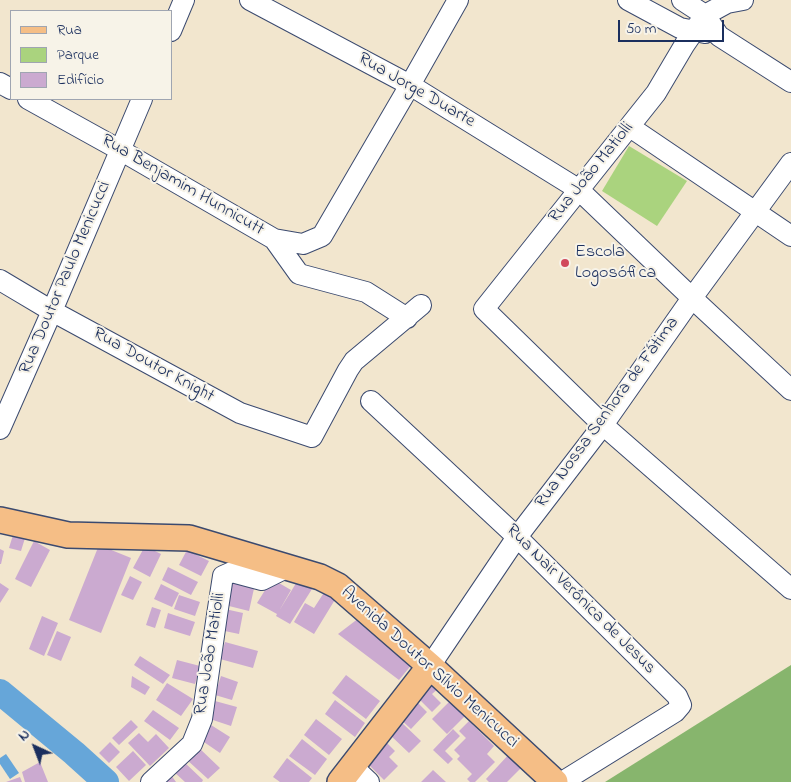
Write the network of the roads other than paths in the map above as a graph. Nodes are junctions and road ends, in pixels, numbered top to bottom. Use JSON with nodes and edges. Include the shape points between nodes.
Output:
{"nodes":[{"id":1,"x":184,"y":0,"type":"edge"},
{"id":2,"x":250,"y":0,"type":"edge"},
{"id":3,"x":458,"y":0,"type":"edge"},
{"id":4,"x":628,"y":0,"type":"edge"},
{"id":5,"x":743,"y":0,"type":"edge"},
{"id":6,"x":694,"y":11,"type":"edge"},
{"id":7,"x":172,"y":29,"type":"edge"},
{"id":8,"x":791,"y":82,"type":"edge"},
{"id":9,"x":410,"y":85,"type":"junction"},
{"id":10,"x":30,"y":100,"type":"edge"},
{"id":11,"x":142,"y":100,"type":"edge"},
{"id":12,"x":630,"y":127,"type":"junction"},
{"id":13,"x":120,"y":150,"type":"junction"},
{"id":14,"x":791,"y":163,"type":"edge"},
{"id":15,"x":578,"y":189,"type":"junction"},
{"id":16,"x":755,"y":211,"type":"junction"},
{"id":17,"x":791,"y":236,"type":"edge"},
{"id":18,"x":274,"y":239,"type":"junction"},
{"id":19,"x":0,"y":280,"type":"edge"},
{"id":20,"x":692,"y":298,"type":"junction"},
{"id":21,"x":52,"y":311,"type":"junction"},
{"id":22,"x":791,"y":390,"type":"edge"},
{"id":23,"x":371,"y":401,"type":"dead end"},
{"id":24,"x":603,"y":425,"type":"junction"},
{"id":25,"x":0,"y":430,"type":"edge"},
{"id":26,"x":312,"y":437,"type":"joint"},
{"id":27,"x":0,"y":520,"type":"edge"},
{"id":28,"x":517,"y":536,"type":"junction"},
{"id":29,"x":288,"y":567,"type":"junction"},
{"id":30,"x":791,"y":589,"type":"edge"},
{"id":31,"x":430,"y":666,"type":"junction"},
{"id":32,"x":353,"y":777,"type":"edge"},
{"id":33,"x":151,"y":782,"type":"edge"},
{"id":34,"x":555,"y":782,"type":"edge"},
{"id":35,"x":562,"y":782,"type":"edge"}],
"edges":[{"from":1,"to":7,"type":"street"},
{"from":2,"to":9,"type":"street","name":"Rua Jorge Duarte"},
{"from":3,"to":9,"type":"street"},
{"from":4,"to":6,"type":"street","via":[[680,28]]},
{"from":5,"to":6,"type":"street"},
{"from":6,"to":8,"type":"street","via":[[719,36]]},
{"from":6,"to":12,"type":"street","name":"Rua João Matiolli","via":[[685,44],[656,93]]},
{"from":9,"to":15,"type":"street","name":"Rua Jorge Duarte"},
{"from":9,"to":18,"type":"street","via":[[322,236],[303,244]]},
{"from":10,"to":13,"type":"street","name":"Rua Benjamim Hunnicutt"},
{"from":11,"to":13,"type":"street","name":"Rua Doutor Paulo Menicucci"},
{"from":12,"to":15,"type":"street","name":"Rua João Matiolli"},
{"from":12,"to":16,"type":"street"},
{"from":13,"to":18,"type":"street","name":"Rua Benjamim Hunnicutt"},
{"from":13,"to":21,"type":"street","name":"Rua Doutor Paulo Menicucci"},
{"from":14,"to":16,"type":"street","name":"Rua Nossa Senhora de Fátima"},
{"from":15,"to":20,"type":"street","name":"Rua Jorge Duarte"},
{"from":15,"to":24,"type":"street","name":"Rua João Matiolli","via":[[484,309]]},
{"from":16,"to":17,"type":"street"},
{"from":16,"to":20,"type":"street","name":"Rua Nossa Senhora de Fátima"},
{"from":18,"to":26,"type":"street","name":"Rua Benjamim Hunnicutt","via":[[299,274],[366,292],[414,311],[354,361]]},
{"from":19,"to":21,"type":"street","name":"Rua Doutor Knight"},
{"from":20,"to":22,"type":"street","name":"Rua Jorge Duarte"},
{"from":20,"to":24,"type":"street","name":"Rua Nossa Senhora de Fátima"},
{"from":21,"to":25,"type":"street","name":"Rua Doutor Paulo Menicucci"},
{"from":21,"to":26,"type":"street","name":"Rua Doutor Knight","via":[[240,413]]},
{"from":23,"to":28,"type":"street","name":"Rua Nair Verônica de Jesus"},
{"from":24,"to":28,"type":"street","name":"Rua Nossa Senhora de Fátima"},
{"from":24,"to":30,"type":"street"},
{"from":27,"to":29,"type":"main road","name":"Avenida Doutor Sílvio Menicucci","via":[[68,535],[189,538]]},
{"from":28,"to":31,"type":"street","name":"Rua Nossa Senhora de Fátima"},
{"from":28,"to":35,"type":"street","name":"Rua Nair Verônica de Jesus","via":[[677,696],[681,705],[675,712]]},
{"from":29,"to":31,"type":"main road","name":"Avenida Doutor Sílvio Menicucci","via":[[338,586]]},
{"from":29,"to":33,"type":"street","name":"Rua João Matiolli","via":[[262,580],[232,572],[223,576],[202,719],[192,744]]},
{"from":31,"to":32,"type":"main road"},
{"from":31,"to":34,"type":"main road","name":"Avenida Doutor Sílvio Menicucci"}]}
